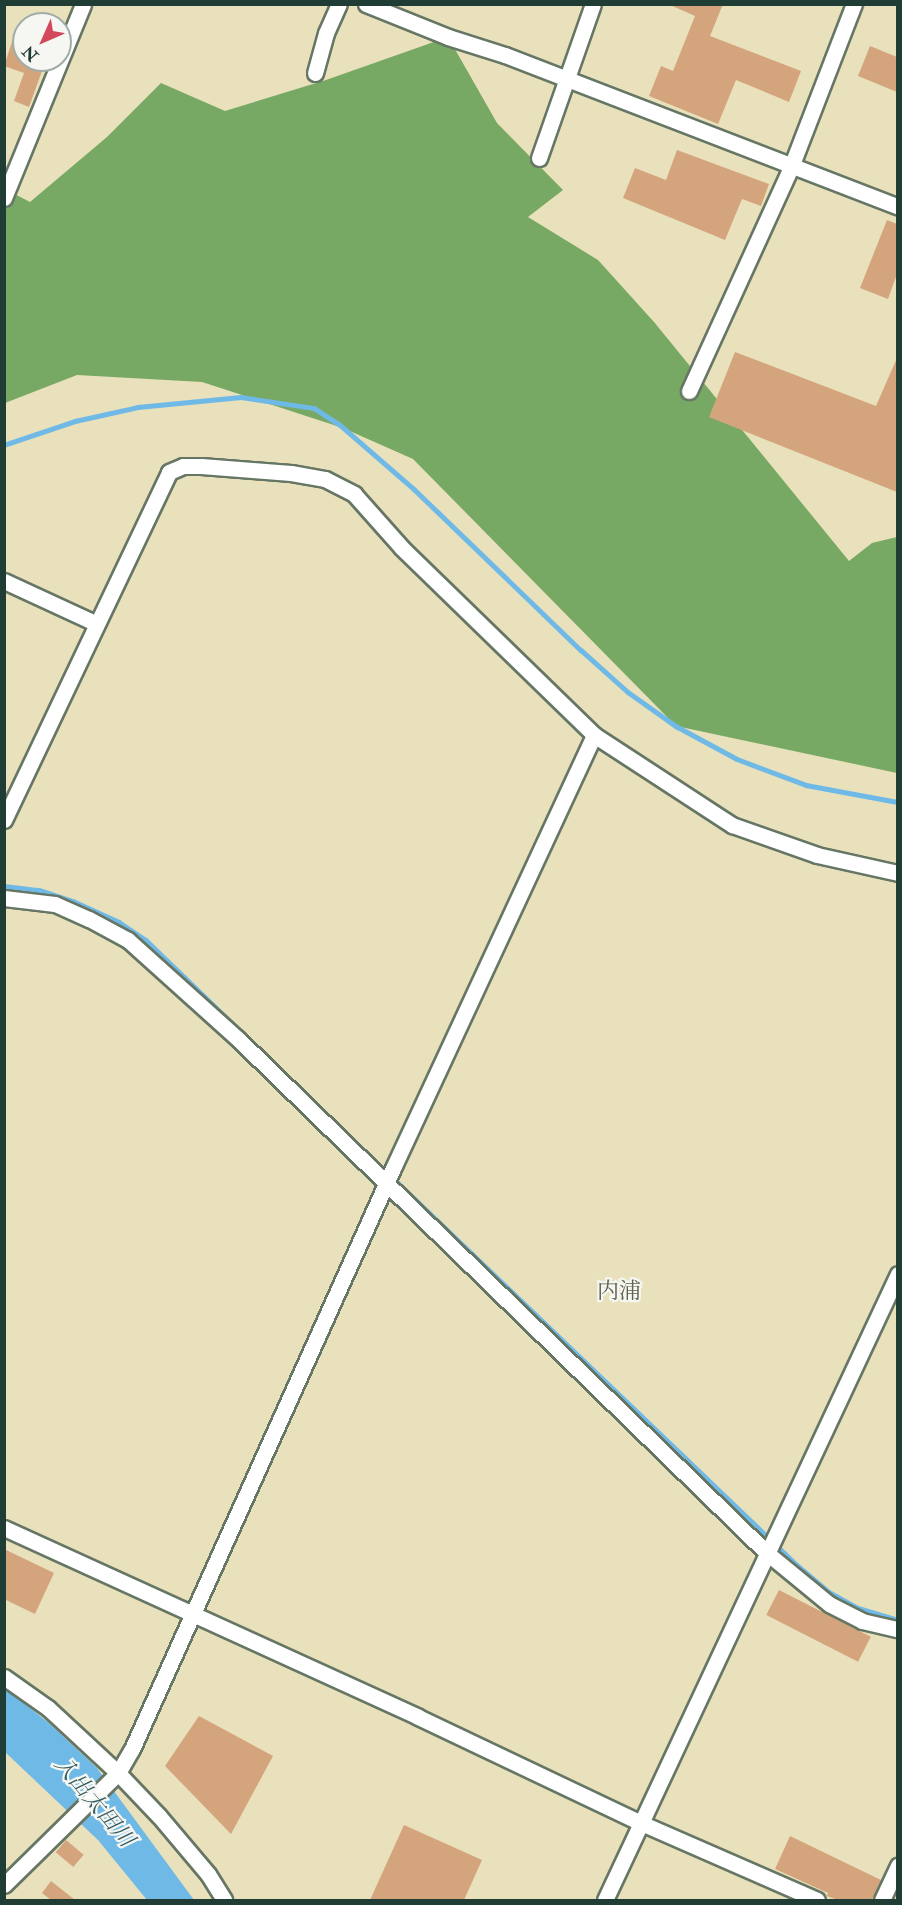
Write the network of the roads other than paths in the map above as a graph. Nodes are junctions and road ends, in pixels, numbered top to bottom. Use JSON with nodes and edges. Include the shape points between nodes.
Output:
{"nodes":[{"id":1,"x":83,"y":4,"type":"edge"},
{"id":2,"x":339,"y":4,"type":"edge"},
{"id":3,"x":366,"y":4,"type":"edge"},
{"id":4,"x":593,"y":4,"type":"edge"},
{"id":5,"x":854,"y":4,"type":"edge"},
{"id":6,"x":315,"y":73,"type":"dead end"},
{"id":7,"x":567,"y":80,"type":"junction"},
{"id":8,"x":539,"y":158,"type":"dead end"},
{"id":9,"x":791,"y":167,"type":"junction"},
{"id":10,"x":4,"y":198,"type":"edge"},
{"id":11,"x":897,"y":207,"type":"edge"},
{"id":12,"x":689,"y":391,"type":"dead end"},
{"id":13,"x":4,"y":581,"type":"edge"},
{"id":14,"x":97,"y":624,"type":"junction"},
{"id":15,"x":594,"y":735,"type":"junction"},
{"id":16,"x":4,"y":820,"type":"edge"},
{"id":17,"x":897,"y":873,"type":"edge"},
{"id":18,"x":4,"y":898,"type":"edge"},
{"id":19,"x":387,"y":1184,"type":"junction"},
{"id":20,"x":897,"y":1274,"type":"edge"},
{"id":21,"x":4,"y":1528,"type":"edge"},
{"id":22,"x":767,"y":1553,"type":"junction"},
{"id":23,"x":193,"y":1612,"type":"junction"},
{"id":24,"x":897,"y":1629,"type":"edge"},
{"id":25,"x":4,"y":1677,"type":"edge"},
{"id":26,"x":118,"y":1773,"type":"junction"},
{"id":27,"x":641,"y":1823,"type":"junction"},
{"id":28,"x":897,"y":1866,"type":"edge"},
{"id":29,"x":4,"y":1885,"type":"edge"},
{"id":30,"x":224,"y":1900,"type":"edge"},
{"id":31,"x":605,"y":1900,"type":"edge"},
{"id":32,"x":817,"y":1900,"type":"edge"},
{"id":33,"x":882,"y":1900,"type":"edge"}],
"edges":[{"from":1,"to":10,"type":"street"},
{"from":2,"to":6,"type":"street"},
{"from":3,"to":7,"type":"street"},
{"from":4,"to":7,"type":"street"},
{"from":5,"to":9,"type":"street"},
{"from":7,"to":8,"type":"street"},
{"from":7,"to":9,"type":"street"},
{"from":9,"to":11,"type":"street"},
{"from":9,"to":12,"type":"street"},
{"from":13,"to":14,"type":"street"},
{"from":14,"to":15,"type":"street","via":[[168,472],[183,466],[201,466],[291,472],[325,480],[354,494],[402,548]]},
{"from":14,"to":16,"type":"street"},
{"from":15,"to":17,"type":"street","via":[[732,825],[818,855]]},
{"from":15,"to":19,"type":"street"},
{"from":18,"to":19,"type":"street","via":[[55,904],[128,940],[238,1039]]},
{"from":19,"to":22,"type":"street"},
{"from":19,"to":23,"type":"street"},
{"from":20,"to":22,"type":"street"},
{"from":21,"to":23,"type":"street"},
{"from":22,"to":24,"type":"street","via":[[828,1604],[862,1621]]},
{"from":22,"to":27,"type":"street"},
{"from":23,"to":26,"type":"street"},
{"from":23,"to":27,"type":"street"},
{"from":25,"to":26,"type":"street","via":[[48,1708]]},
{"from":26,"to":29,"type":"street"},
{"from":26,"to":30,"type":"street","via":[[208,1874]]},
{"from":27,"to":31,"type":"street"},
{"from":27,"to":32,"type":"street"},
{"from":28,"to":33,"type":"street"}]}
